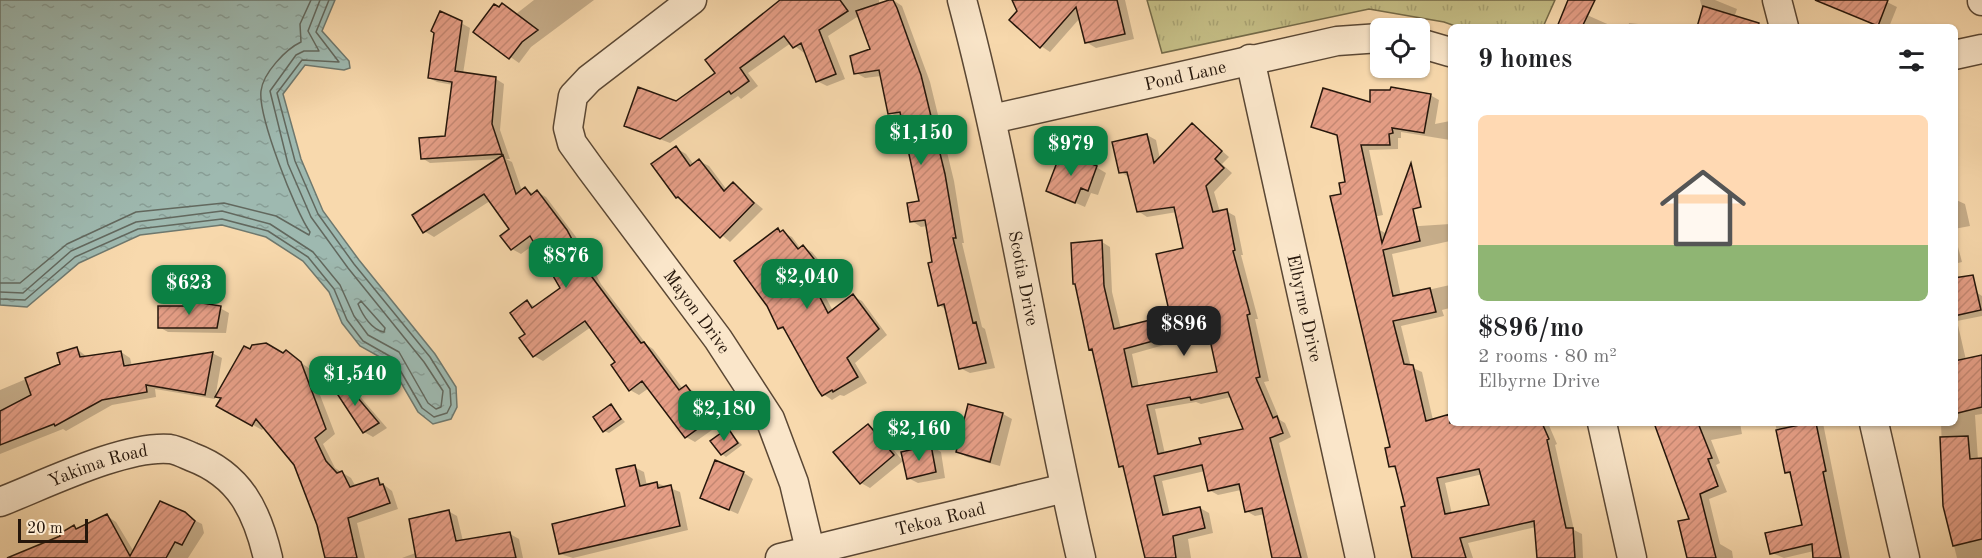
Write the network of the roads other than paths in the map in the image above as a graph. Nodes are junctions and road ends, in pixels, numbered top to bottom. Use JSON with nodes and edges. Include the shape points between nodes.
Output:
{"nodes":[{"id":1,"x":692,"y":0,"type":"edge"},
{"id":2,"x":962,"y":0,"type":"edge"},
{"id":3,"x":1777,"y":0,"type":"edge"},
{"id":4,"x":1783,"y":24,"type":"edge"},
{"id":5,"x":1370,"y":39,"type":"edge"},
{"id":6,"x":1430,"y":46,"type":"edge"},
{"id":7,"x":1982,"y":49,"type":"edge"},
{"id":8,"x":1448,"y":51,"type":"edge"},
{"id":9,"x":1958,"y":54,"type":"edge"},
{"id":10,"x":1250,"y":59,"type":"junction"},
{"id":11,"x":992,"y":119,"type":"junction"},
{"id":12,"x":1603,"y":426,"type":"edge"},
{"id":13,"x":1875,"y":426,"type":"edge"},
{"id":14,"x":1065,"y":488,"type":"junction"},
{"id":15,"x":0,"y":502,"type":"edge"},
{"id":16,"x":811,"y":555,"type":"edge"},
{"id":17,"x":267,"y":558,"type":"edge"},
{"id":18,"x":780,"y":558,"type":"edge"},
{"id":19,"x":1081,"y":558,"type":"edge"},
{"id":20,"x":1360,"y":558,"type":"edge"},
{"id":21,"x":1632,"y":558,"type":"edge"},
{"id":22,"x":1905,"y":558,"type":"edge"}],
"edges":[{"from":1,"to":16,"type":"street","name":"Mayon Drive","via":[[589,79],[573,96],[568,128],[573,143],[718,339],[770,419],[794,483]]},
{"from":2,"to":11,"type":"street","name":"Scotia Drive"},
{"from":3,"to":4,"type":"street"},
{"from":5,"to":10,"type":"street","name":"Pond Lane","via":[[1336,41]]},
{"from":6,"to":8,"type":"street"},
{"from":7,"to":9,"type":"street"},
{"from":10,"to":11,"type":"street","name":"Pond Lane"},
{"from":10,"to":20,"type":"street","name":"Elbyrne Drive"},
{"from":11,"to":14,"type":"street","name":"Scotia Drive"},
{"from":12,"to":21,"type":"street"},
{"from":13,"to":22,"type":"street"},
{"from":14,"to":16,"type":"street","name":"Tekoa Road"},
{"from":14,"to":19,"type":"street","name":"Scotia Drive"},
{"from":15,"to":17,"type":"street","name":"Yakima Road","via":[[106,462],[142,451],[171,449],[200,460],[229,478],[247,498]]},
{"from":16,"to":18,"type":"street","name":"Tekoa Road"}]}
